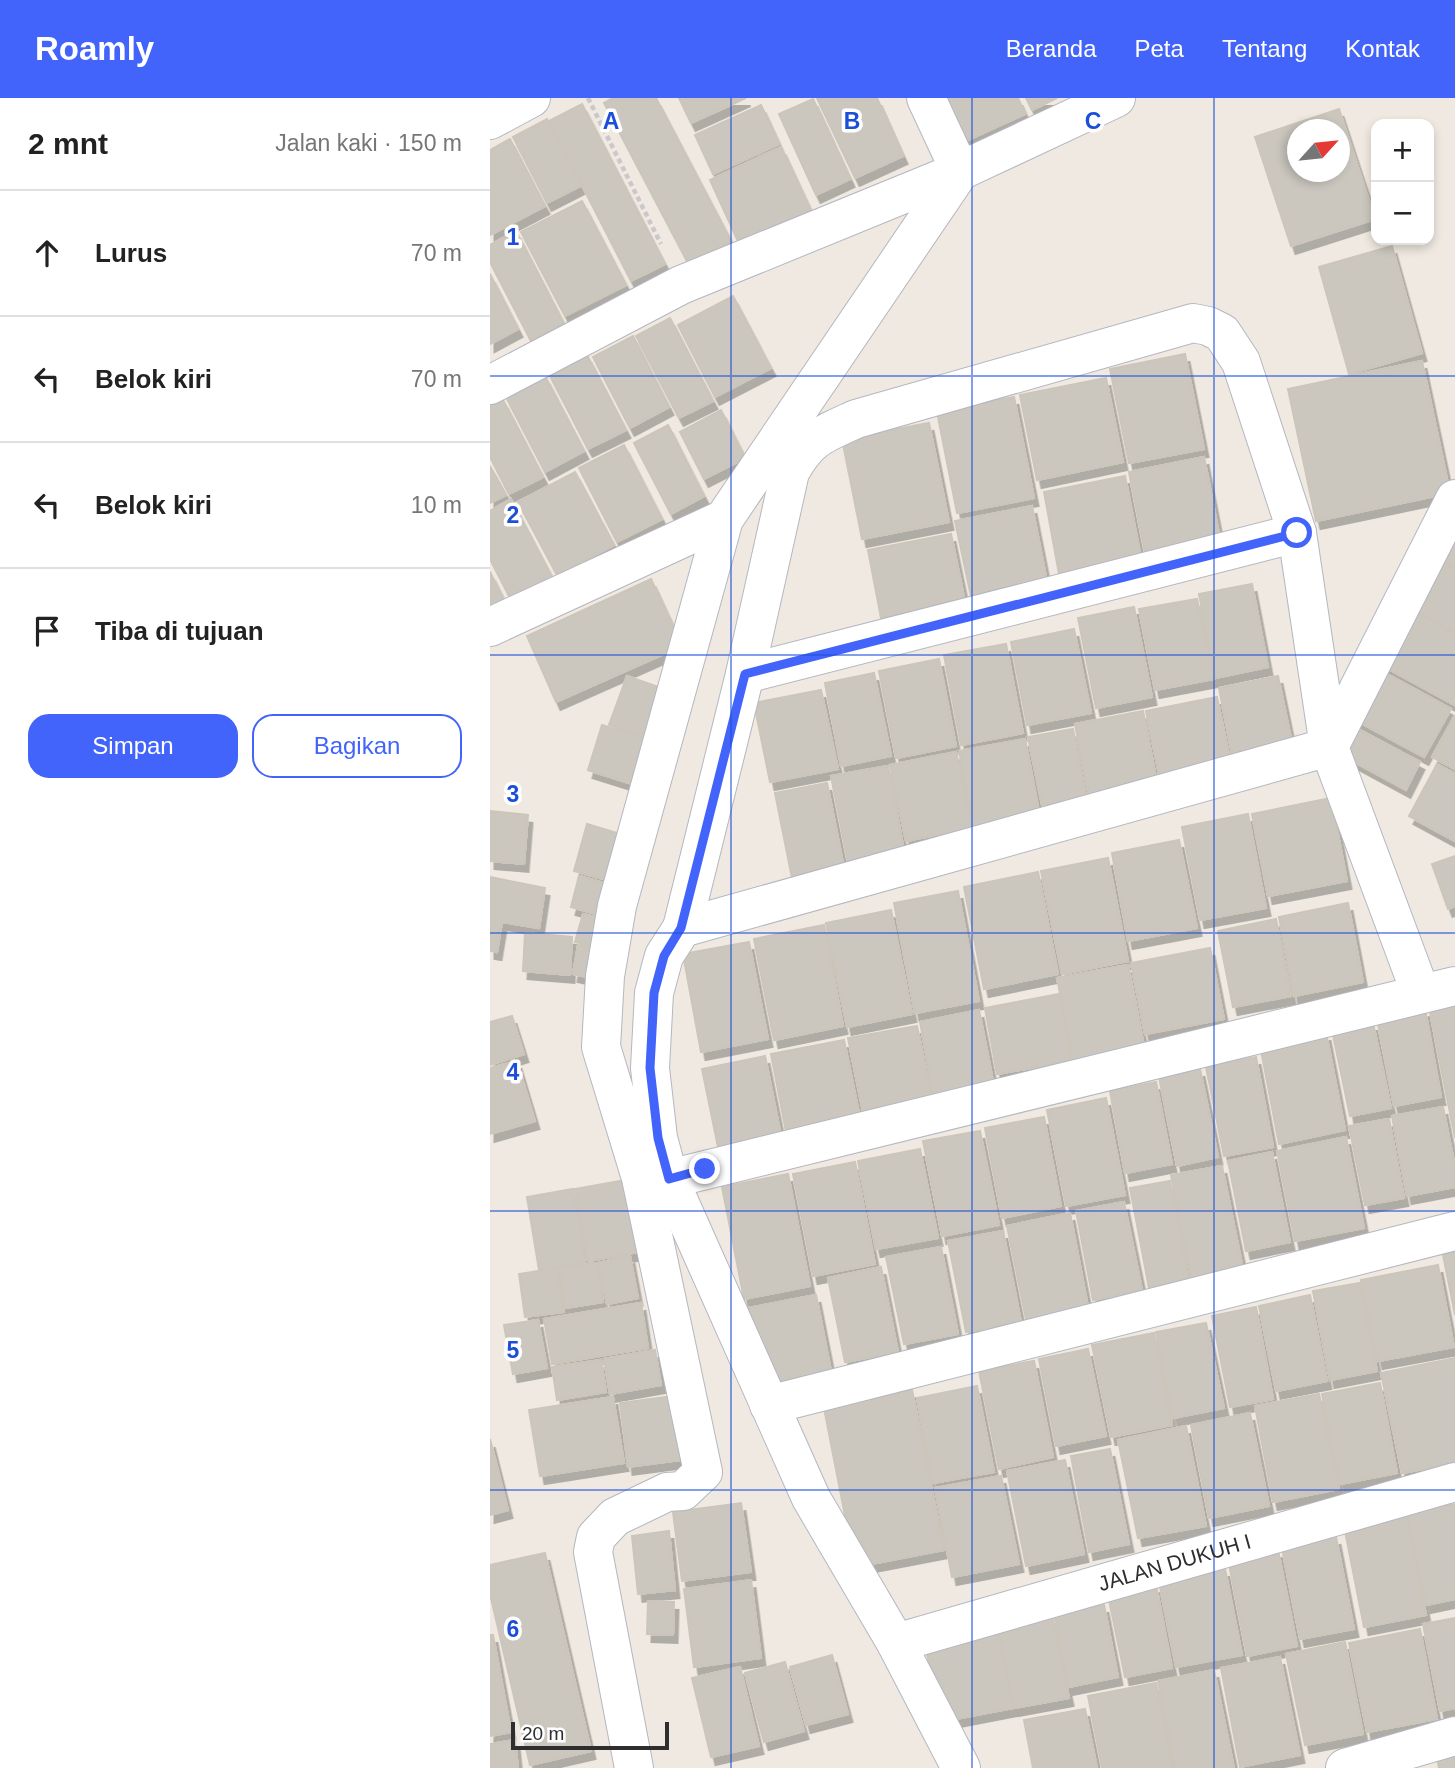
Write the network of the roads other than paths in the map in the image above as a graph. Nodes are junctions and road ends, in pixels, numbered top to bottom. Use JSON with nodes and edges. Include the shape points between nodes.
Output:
{"nodes":[{"id":1,"x":531,"y":98,"type":"edge"},
{"id":2,"x":926,"y":98,"type":"edge"},
{"id":3,"x":1115,"y":98,"type":"edge"},
{"id":4,"x":490,"y":120,"type":"edge"},
{"id":5,"x":960,"y":172,"type":"junction"},
{"id":6,"x":490,"y":385,"type":"edge"},
{"id":7,"x":1455,"y":499,"type":"edge"},
{"id":8,"x":724,"y":519,"type":"junction"},
{"id":9,"x":1297,"y":533,"type":"junction"},
{"id":10,"x":490,"y":627,"type":"edge"},
{"id":11,"x":745,"y":674,"type":"junction"},
{"id":12,"x":1329,"y":747,"type":"junction"},
{"id":13,"x":681,"y":928,"type":"junction"},
{"id":14,"x":1438,"y":990,"type":"edge"},
{"id":15,"x":669,"y":1179,"type":"junction"},
{"id":16,"x":1455,"y":1231,"type":"edge"},
{"id":17,"x":769,"y":1405,"type":"junction"},
{"id":18,"x":1455,"y":1482,"type":"edge"},
{"id":19,"x":896,"y":1643,"type":"junction"},
{"id":20,"x":1455,"y":1736,"type":"edge"},
{"id":21,"x":634,"y":1768,"type":"edge"},
{"id":22,"x":961,"y":1768,"type":"edge"},
{"id":23,"x":1345,"y":1768,"type":"edge"}],
"edges":[{"from":1,"to":4,"type":"street"},
{"from":2,"to":5,"type":"street"},
{"from":3,"to":5,"type":"street"},
{"from":5,"to":6,"type":"street","via":[[681,285]]},
{"from":5,"to":8,"type":"street"},
{"from":7,"to":12,"type":"street"},
{"from":8,"to":10,"type":"street"},
{"from":8,"to":21,"type":"street","via":[[617,906],[605,976],[601,1047],[641,1178],[703,1472],[683,1491],[667,1492],[615,1517],[596,1537],[593,1552]]},
{"from":9,"to":11,"type":"street"},
{"from":9,"to":11,"type":"street","via":[[1241,362],[1222,333],[1193,323],[856,419],[816,438],[790,472]]},
{"from":9,"to":12,"type":"street"},
{"from":11,"to":13,"type":"street"},
{"from":12,"to":13,"type":"street"},
{"from":12,"to":14,"type":"street"},
{"from":13,"to":15,"type":"street","via":[[664,956],[654,993],[650,1068],[658,1138]]},
{"from":14,"to":15,"type":"street"},
{"from":15,"to":17,"type":"street"},
{"from":16,"to":17,"type":"street"},
{"from":17,"to":19,"type":"street","via":[[811,1498]]},
{"from":18,"to":19,"type":"street","name":"JALAN DUKUH I"},
{"from":19,"to":22,"type":"street"},
{"from":20,"to":23,"type":"street"}]}
